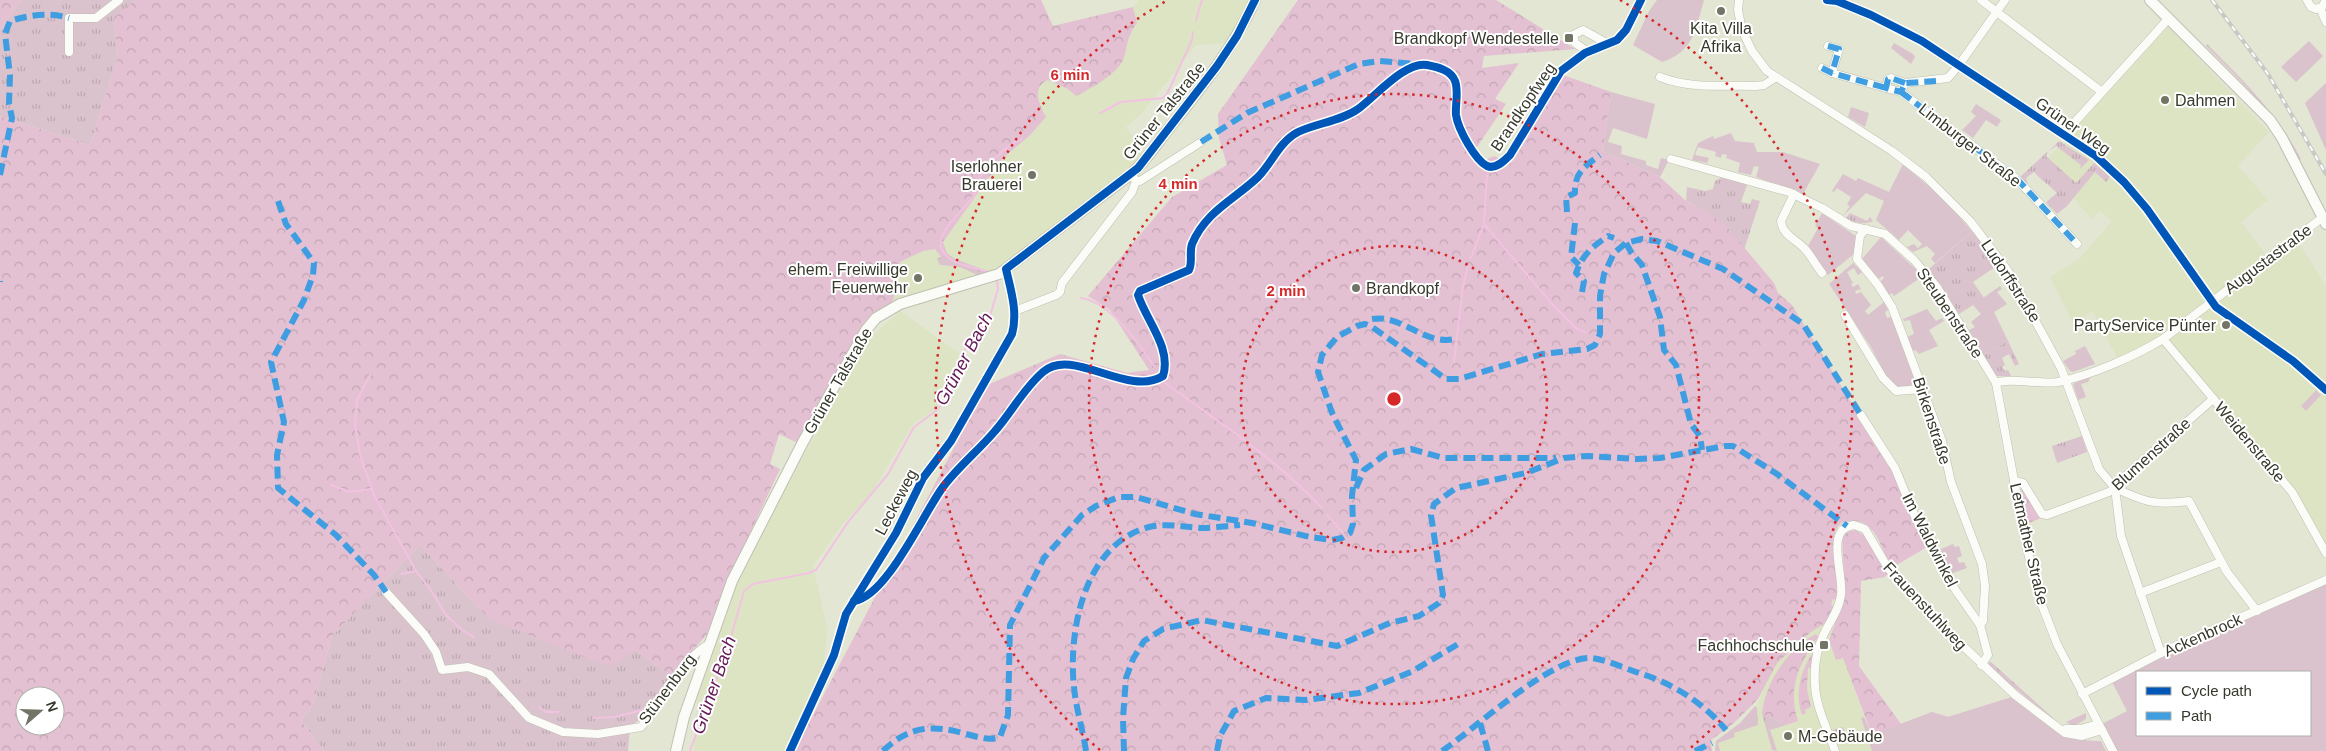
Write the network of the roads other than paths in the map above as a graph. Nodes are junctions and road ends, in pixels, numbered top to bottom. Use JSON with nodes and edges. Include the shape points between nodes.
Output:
{"nodes":[{"id":1,"x":119,"y":0,"type":"edge"},
{"id":2,"x":1255,"y":0,"type":"edge"},
{"id":3,"x":1641,"y":0,"type":"edge"},
{"id":4,"x":1739,"y":0,"type":"edge"},
{"id":5,"x":1827,"y":0,"type":"edge"},
{"id":6,"x":1981,"y":0,"type":"edge"},
{"id":7,"x":2005,"y":0,"type":"edge"},
{"id":8,"x":2150,"y":0,"type":"edge"},
{"id":9,"x":2307,"y":0,"type":"edge"},
{"id":10,"x":2326,"y":0,"type":"edge"},
{"id":11,"x":1837,"y":1,"type":"edge"},
{"id":12,"x":2320,"y":8,"type":"junction"},
{"id":13,"x":1996,"y":11,"type":"junction"},
{"id":14,"x":2168,"y":19,"type":"junction"},
{"id":15,"x":2326,"y":22,"type":"edge"},
{"id":16,"x":1608,"y":44,"type":"junction"},
{"id":17,"x":1828,"y":46,"type":"dead end"},
{"id":18,"x":69,"y":52,"type":"dead end"},
{"id":19,"x":1588,"y":52,"type":"junction"},
{"id":20,"x":1960,"y":65,"type":"junction"},
{"id":21,"x":1822,"y":68,"type":"dead end"},
{"id":22,"x":1832,"y":73,"type":"junction"},
{"id":23,"x":1660,"y":77,"type":"dead end"},
{"id":24,"x":1776,"y":78,"type":"junction"},
{"id":25,"x":1905,"y":83,"type":"junction"},
{"id":26,"x":1886,"y":88,"type":"junction"},
{"id":27,"x":1901,"y":92,"type":"junction"},
{"id":28,"x":2102,"y":92,"type":"junction"},
{"id":29,"x":2064,"y":134,"type":"junction"},
{"id":30,"x":1201,"y":142,"type":"dead end"},
{"id":31,"x":1671,"y":159,"type":"dead end"},
{"id":32,"x":1488,"y":166,"type":"dead end"},
{"id":33,"x":1134,"y":178,"type":"junction"},
{"id":34,"x":1794,"y":194,"type":"junction"},
{"id":35,"x":2324,"y":221,"type":"edge"},
{"id":36,"x":1866,"y":229,"type":"junction"},
{"id":37,"x":2077,"y":244,"type":"dead end"},
{"id":38,"x":1822,"y":273,"type":"dead end"},
{"id":39,"x":999,"y":274,"type":"junction"},
{"id":40,"x":2211,"y":302,"type":"junction"},
{"id":41,"x":1015,"y":311,"type":"junction"},
{"id":42,"x":1844,"y":315,"type":"dead end"},
{"id":43,"x":2163,"y":340,"type":"junction"},
{"id":44,"x":2066,"y":380,"type":"junction"},
{"id":45,"x":1996,"y":383,"type":"junction"},
{"id":46,"x":1922,"y":389,"type":"junction"},
{"id":47,"x":2326,"y":390,"type":"edge"},
{"id":48,"x":2213,"y":399,"type":"junction"},
{"id":49,"x":1861,"y":415,"type":"dead end"},
{"id":50,"x":2014,"y":481,"type":"junction"},
{"id":51,"x":2116,"y":488,"type":"junction"},
{"id":52,"x":2326,"y":552,"type":"edge"},
{"id":53,"x":2221,"y":562,"type":"junction"},
{"id":54,"x":2326,"y":580,"type":"edge"},
{"id":55,"x":386,"y":592,"type":"dead end"},
{"id":56,"x":2140,"y":593,"type":"junction"},
{"id":57,"x":2257,"y":611,"type":"junction"},
{"id":58,"x":1980,"y":625,"type":"junction"},
{"id":59,"x":712,"y":642,"type":"junction"},
{"id":60,"x":2161,"y":653,"type":"junction"},
{"id":61,"x":1981,"y":665,"type":"junction"},
{"id":62,"x":2082,"y":694,"type":"junction"},
{"id":63,"x":2100,"y":727,"type":"junction"},
{"id":64,"x":676,"y":751,"type":"edge"},
{"id":65,"x":790,"y":751,"type":"edge"},
{"id":66,"x":1835,"y":751,"type":"edge"},
{"id":67,"x":2112,"y":751,"type":"edge"}],
"edges":[{"from":1,"to":18,"type":"street","via":[[96,18],[69,18]]},
{"from":2,"to":33,"type":"main road","name":"Grüner Talstraße","via":[[1237,36],[1200,91]]},
{"from":3,"to":16,"type":"street","name":"Brandkopfweg","via":[[1626,30]]},
{"from":4,"to":24,"type":"street","name":"Ludorffstraße","via":[[1739,18],[1748,44]]},
{"from":5,"to":11,"type":"street","name":"Grüner Weg"},
{"from":6,"to":13,"type":"street"},
{"from":7,"to":13,"type":"street"},
{"from":8,"to":14,"type":"main road"},
{"from":9,"to":12,"type":"street","via":[[2310,6]]},
{"from":10,"to":12,"type":"street"},
{"from":11,"to":20,"type":"street","name":"Grüner Weg","via":[[1902,30]]},
{"from":12,"to":15,"type":"street"},
{"from":13,"to":20,"type":"street"},
{"from":13,"to":28,"type":"street"},
{"from":14,"to":28,"type":"street"},
{"from":14,"to":35,"type":"main road","via":[[2270,120]]},
{"from":16,"to":19,"type":"street","name":"Brandkopfweg"},
{"from":16,"to":19,"type":"street","via":[[1583,30],[1576,32],[1575,43]]},
{"from":17,"to":22,"type":"street","via":[[1839,49]]},
{"from":19,"to":32,"type":"street","name":"Brandkopfweg","via":[[1561,71],[1510,155],[1500,164]]},
{"from":20,"to":25,"type":"street","via":[[1942,80]]},
{"from":20,"to":29,"type":"street","name":"Grüner Weg"},
{"from":21,"to":22,"type":"street"},
{"from":22,"to":26,"type":"street"},
{"from":23,"to":24,"type":"street","via":[[1690,85],[1756,86]]},
{"from":24,"to":44,"type":"street","name":"Ludorffstraße","via":[[1892,150],[1960,210],[2008,271]]},
{"from":25,"to":26,"type":"street","via":[[1891,78]]},
{"from":25,"to":27,"type":"street"},
{"from":26,"to":27,"type":"street"},
{"from":27,"to":37,"type":"street","name":"Limburger Straße","via":[[2017,179]]},
{"from":28,"to":29,"type":"street"},
{"from":29,"to":40,"type":"street","name":"Grüner Weg","via":[[2096,156],[2148,208]]},
{"from":30,"to":33,"type":"street","via":[[1155,174]]},
{"from":31,"to":34,"type":"street","name":"Steubenstraße"},
{"from":33,"to":39,"type":"main road","name":"Grüner Talstraße"},
{"from":33,"to":41,"type":"street","via":[[1132,192],[1062,282],[1060,292]]},
{"from":34,"to":36,"type":"street","name":"Steubenstraße","via":[[1851,226]]},
{"from":34,"to":38,"type":"street","via":[[1781,226],[1805,249]]},
{"from":35,"to":40,"type":"street","name":"Augustastraße"},
{"from":36,"to":45,"type":"street","name":"Steubenstraße","via":[[1885,234],[1926,273]]},
{"from":36,"to":46,"type":"street","name":"Birkenstraße","via":[[1860,236],[1857,259],[1892,307]]},
{"from":39,"to":41,"type":"street","name":"Leckeweg"},
{"from":39,"to":59,"type":"main road","name":"Grüner Talstraße","via":[[900,304],[876,318],[866,330],[768,507],[732,581]]},
{"from":40,"to":43,"type":"street","name":"Augustastraße"},
{"from":40,"to":47,"type":"street","name":"Grüner Weg","via":[[2294,361]]},
{"from":41,"to":65,"type":"street","name":"Leckeweg","via":[[1012,334],[972,406],[923,478],[896,533],[846,614],[834,655]]},
{"from":42,"to":46,"type":"street","via":[[1883,378],[1896,391]]},
{"from":43,"to":44,"type":"street","name":"Augustastraße","via":[[2132,356]]},
{"from":43,"to":48,"type":"street","name":"Weidenstraße"},
{"from":44,"to":45,"type":"street","name":"Augustastraße"},
{"from":44,"to":51,"type":"street","name":"Ludorffstraße","via":[[2099,468]]},
{"from":45,"to":50,"type":"street","name":"Letmather Straße"},
{"from":46,"to":58,"type":"street","name":"Birkenstraße","via":[[1946,452],[1951,482],[1982,564],[1985,586]]},
{"from":48,"to":51,"type":"street","name":"Blumenstraße"},
{"from":48,"to":52,"type":"street","name":"Weidenstraße","via":[[2292,492]]},
{"from":49,"to":58,"type":"street","name":"Im Waldwinkel","via":[[1895,468],[1916,519],[1947,578]]},
{"from":50,"to":51,"type":"street","name":"Blumenstraße","via":[[2023,484],[2042,514],[2047,515]]},
{"from":50,"to":62,"type":"street","name":"Letmather Straße","via":[[2040,600],[2055,640]]},
{"from":51,"to":53,"type":"street","via":[[2138,499],[2160,504],[2190,501]]},
{"from":51,"to":56,"type":"street","via":[[2121,536]]},
{"from":53,"to":56,"type":"street"},
{"from":53,"to":57,"type":"street"},
{"from":54,"to":57,"type":"street","name":"Ackenbrock"},
{"from":55,"to":59,"type":"street","name":"Stünenburg","via":[[424,634],[436,652],[442,670],[468,668],[489,674],[529,718],[563,732],[598,734],[641,727],[684,665],[696,651]]},
{"from":56,"to":60,"type":"street"},
{"from":57,"to":60,"type":"street","name":"Ackenbrock"},
{"from":58,"to":61,"type":"street","name":"Im Waldwinkel","via":[[1988,655]]},
{"from":59,"to":64,"type":"main road","name":"Grüner Talstraße","via":[[684,717]]},
{"from":60,"to":62,"type":"street","name":"Ackenbrock"},
{"from":61,"to":63,"type":"street","name":"Frauenstuhlweg","via":[[2066,733],[2082,736]]},
{"from":61,"to":66,"type":"street","name":"Frauenstuhlweg","via":[[1891,572],[1865,529],[1854,524],[1847,526],[1837,538],[1842,575],[1840,601],[1820,643],[1815,683],[1818,705]]},
{"from":62,"to":63,"type":"street","name":"Letmather Straße"},
{"from":63,"to":67,"type":"street","name":"Letmather Straße"}]}
